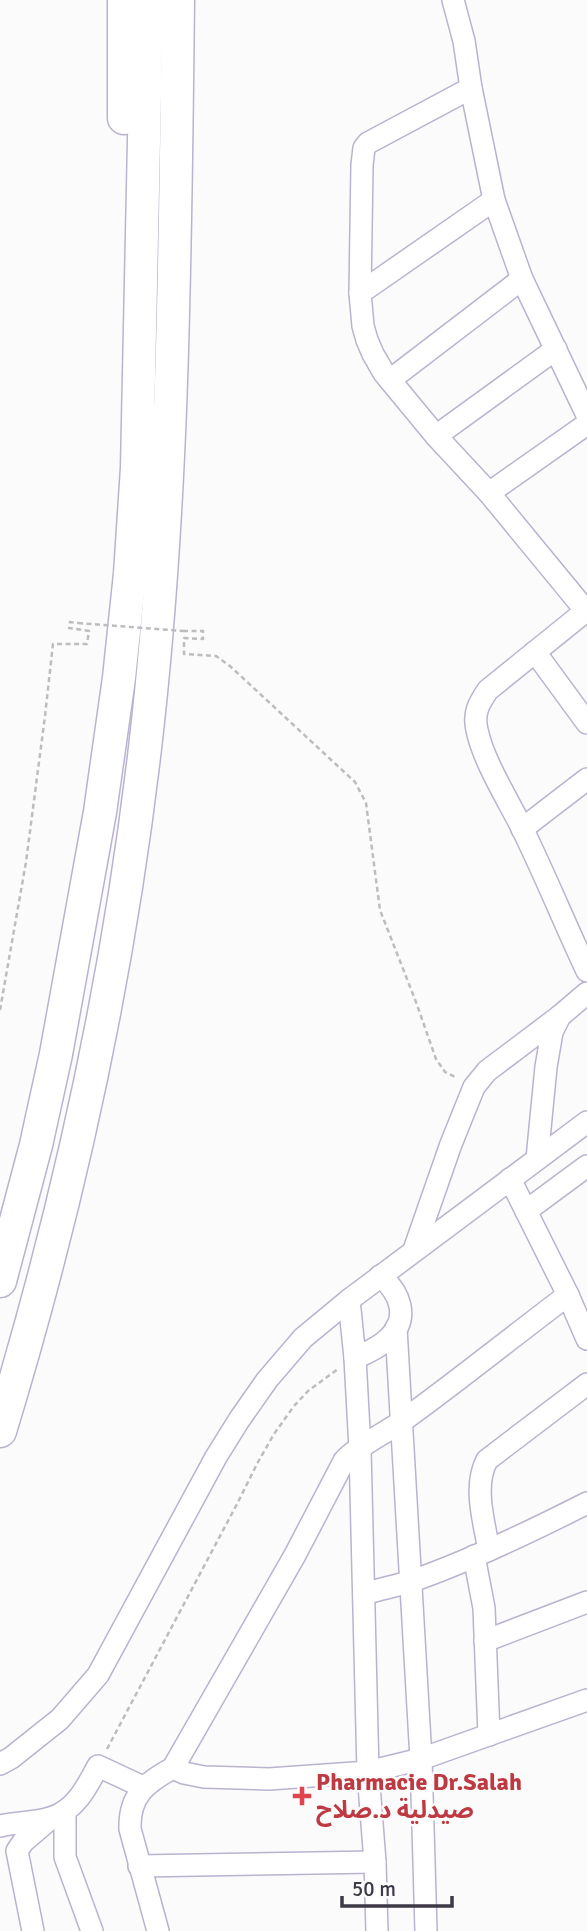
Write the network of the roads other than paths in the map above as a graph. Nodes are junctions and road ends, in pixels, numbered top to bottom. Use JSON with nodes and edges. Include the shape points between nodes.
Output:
{"nodes":[{"id":1,"x":124,"y":0,"type":"edge"},
{"id":2,"x":147,"y":0,"type":"edge"},
{"id":3,"x":178,"y":0,"type":"edge"},
{"id":4,"x":453,"y":0,"type":"edge"},
{"id":5,"x":471,"y":88,"type":"junction"},
{"id":6,"x":494,"y":200,"type":"junction"},
{"id":7,"x":523,"y":279,"type":"junction"},
{"id":8,"x":360,"y":293,"type":"junction"},
{"id":9,"x":556,"y":349,"type":"junction"},
{"id":10,"x":139,"y":375,"type":"junction"},
{"id":11,"x":390,"y":380,"type":"junction"},
{"id":12,"x":587,"y":415,"type":"edge"},
{"id":13,"x":587,"y":424,"type":"edge"},
{"id":14,"x":436,"y":436,"type":"junction"},
{"id":15,"x":489,"y":493,"type":"junction"},
{"id":16,"x":587,"y":610,"type":"edge"},
{"id":17,"x":535,"y":652,"type":"junction"},
{"id":18,"x":587,"y":723,"type":"edge"},
{"id":19,"x":587,"y":779,"type":"edge"},
{"id":20,"x":522,"y":829,"type":"junction"},
{"id":21,"x":587,"y":971,"type":"edge"},
{"id":22,"x":587,"y":993,"type":"edge"},
{"id":23,"x":560,"y":1016,"type":"junction"},
{"id":24,"x":587,"y":1122,"type":"edge"},
{"id":25,"x":537,"y":1159,"type":"junction"},
{"id":26,"x":587,"y":1166,"type":"edge"},
{"id":27,"x":510,"y":1179,"type":"junction"},
{"id":28,"x":526,"y":1211,"type":"junction"},
{"id":29,"x":414,"y":1251,"type":"junction"},
{"id":30,"x":380,"y":1276,"type":"junction"},
{"id":31,"x":0,"y":1281,"type":"edge"},
{"id":32,"x":568,"y":1295,"type":"junction"},
{"id":33,"x":349,"y":1300,"type":"junction"},
{"id":34,"x":396,"y":1328,"type":"junction"},
{"id":35,"x":587,"y":1339,"type":"edge"},
{"id":36,"x":355,"y":1359,"type":"junction"},
{"id":37,"x":587,"y":1384,"type":"edge"},
{"id":38,"x":402,"y":1421,"type":"junction"},
{"id":39,"x":0,"y":1431,"type":"edge"},
{"id":40,"x":360,"y":1449,"type":"junction"},
{"id":41,"x":587,"y":1503,"type":"edge"},
{"id":42,"x":482,"y":1553,"type":"junction"},
{"id":43,"x":411,"y":1581,"type":"junction"},
{"id":44,"x":364,"y":1594,"type":"junction"},
{"id":45,"x":587,"y":1602,"type":"edge"},
{"id":46,"x":485,"y":1642,"type":"junction"},
{"id":47,"x":587,"y":1700,"type":"edge"},
{"id":48,"x":489,"y":1735,"type":"junction"},
{"id":49,"x":421,"y":1759,"type":"junction"},
{"id":50,"x":0,"y":1764,"type":"edge"},
{"id":51,"x":173,"y":1768,"type":"junction"},
{"id":52,"x":368,"y":1772,"type":"junction"},
{"id":53,"x":143,"y":1787,"type":"junction"},
{"id":54,"x":58,"y":1815,"type":"junction"},
{"id":55,"x":0,"y":1826,"type":"edge"},
{"id":56,"x":375,"y":1862,"type":"junction"},
{"id":57,"x":139,"y":1866,"type":"junction"},
{"id":58,"x":33,"y":1931,"type":"edge"},
{"id":59,"x":92,"y":1931,"type":"edge"},
{"id":60,"x":158,"y":1931,"type":"edge"},
{"id":61,"x":377,"y":1931,"type":"edge"},
{"id":62,"x":426,"y":1931,"type":"edge"}],
"edges":[{"from":1,"to":10,"type":"highway","via":[[125,341]]},
{"from":2,"to":10,"type":"highway"},
{"from":3,"to":39,"type":"highway","via":[[172,383],[162,563],[128,882],[61,1209]]},
{"from":4,"to":5,"type":"street"},
{"from":5,"to":6,"type":"street"},
{"from":5,"to":8,"type":"street","via":[[364,148]]},
{"from":6,"to":7,"type":"street"},
{"from":6,"to":8,"type":"street"},
{"from":7,"to":9,"type":"street"},
{"from":7,"to":11,"type":"street"},
{"from":8,"to":11,"type":"street","via":[[367,340]]},
{"from":9,"to":12,"type":"street"},
{"from":9,"to":14,"type":"street"},
{"from":10,"to":31,"type":"highway","via":[[130,574],[100,812],[56,1054]]},
{"from":11,"to":14,"type":"street"},
{"from":13,"to":15,"type":"street"},
{"from":14,"to":15,"type":"street"},
{"from":15,"to":16,"type":"street"},
{"from":16,"to":17,"type":"street"},
{"from":17,"to":18,"type":"street"},
{"from":17,"to":20,"type":"street","via":[[488,690],[477,706],[477,732]]},
{"from":19,"to":20,"type":"street"},
{"from":20,"to":21,"type":"street"},
{"from":22,"to":23,"type":"street"},
{"from":23,"to":25,"type":"street","via":[[548,1045]]},
{"from":23,"to":29,"type":"street","via":[[487,1071],[474,1087]]},
{"from":24,"to":25,"type":"street"},
{"from":25,"to":27,"type":"street"},
{"from":26,"to":28,"type":"street"},
{"from":27,"to":28,"type":"street"},
{"from":27,"to":29,"type":"street"},
{"from":28,"to":32,"type":"street"},
{"from":29,"to":30,"type":"street"},
{"from":30,"to":33,"type":"street"},
{"from":30,"to":34,"type":"street","via":[[401,1305]]},
{"from":32,"to":35,"type":"street"},
{"from":32,"to":38,"type":"street"},
{"from":33,"to":36,"type":"street"},
{"from":33,"to":50,"type":"street","via":[[303,1338],[239,1420],[98,1675],[60,1719]]},
{"from":34,"to":36,"type":"street","via":[[389,1338]]},
{"from":34,"to":38,"type":"street"},
{"from":36,"to":40,"type":"street"},
{"from":37,"to":42,"type":"street","via":[[487,1460],[480,1484]]},
{"from":38,"to":40,"type":"street"},
{"from":38,"to":43,"type":"street"},
{"from":40,"to":44,"type":"street"},
{"from":40,"to":51,"type":"street","via":[[344,1461]]},
{"from":41,"to":42,"type":"street"},
{"from":42,"to":43,"type":"street"},
{"from":42,"to":46,"type":"street"},
{"from":43,"to":44,"type":"street"},
{"from":43,"to":49,"type":"street"},
{"from":44,"to":52,"type":"street"},
{"from":45,"to":46,"type":"street"},
{"from":46,"to":48,"type":"street"},
{"from":47,"to":48,"type":"street"},
{"from":48,"to":49,"type":"street"},
{"from":49,"to":52,"type":"street"},
{"from":49,"to":62,"type":"street"},
{"from":51,"to":52,"type":"street","via":[[204,1777],[269,1779]]},
{"from":51,"to":53,"type":"street"},
{"from":52,"to":56,"type":"street"},
{"from":53,"to":54,"type":"street","via":[[98,1766],[85,1791]]},
{"from":53,"to":57,"type":"street","via":[[129,1814]]},
{"from":54,"to":55,"type":"street"},
{"from":54,"to":58,"type":"street","via":[[17,1851]]},
{"from":54,"to":59,"type":"street","via":[[65,1857]]},
{"from":56,"to":57,"type":"street"},
{"from":56,"to":61,"type":"street"},
{"from":57,"to":60,"type":"street"}]}
